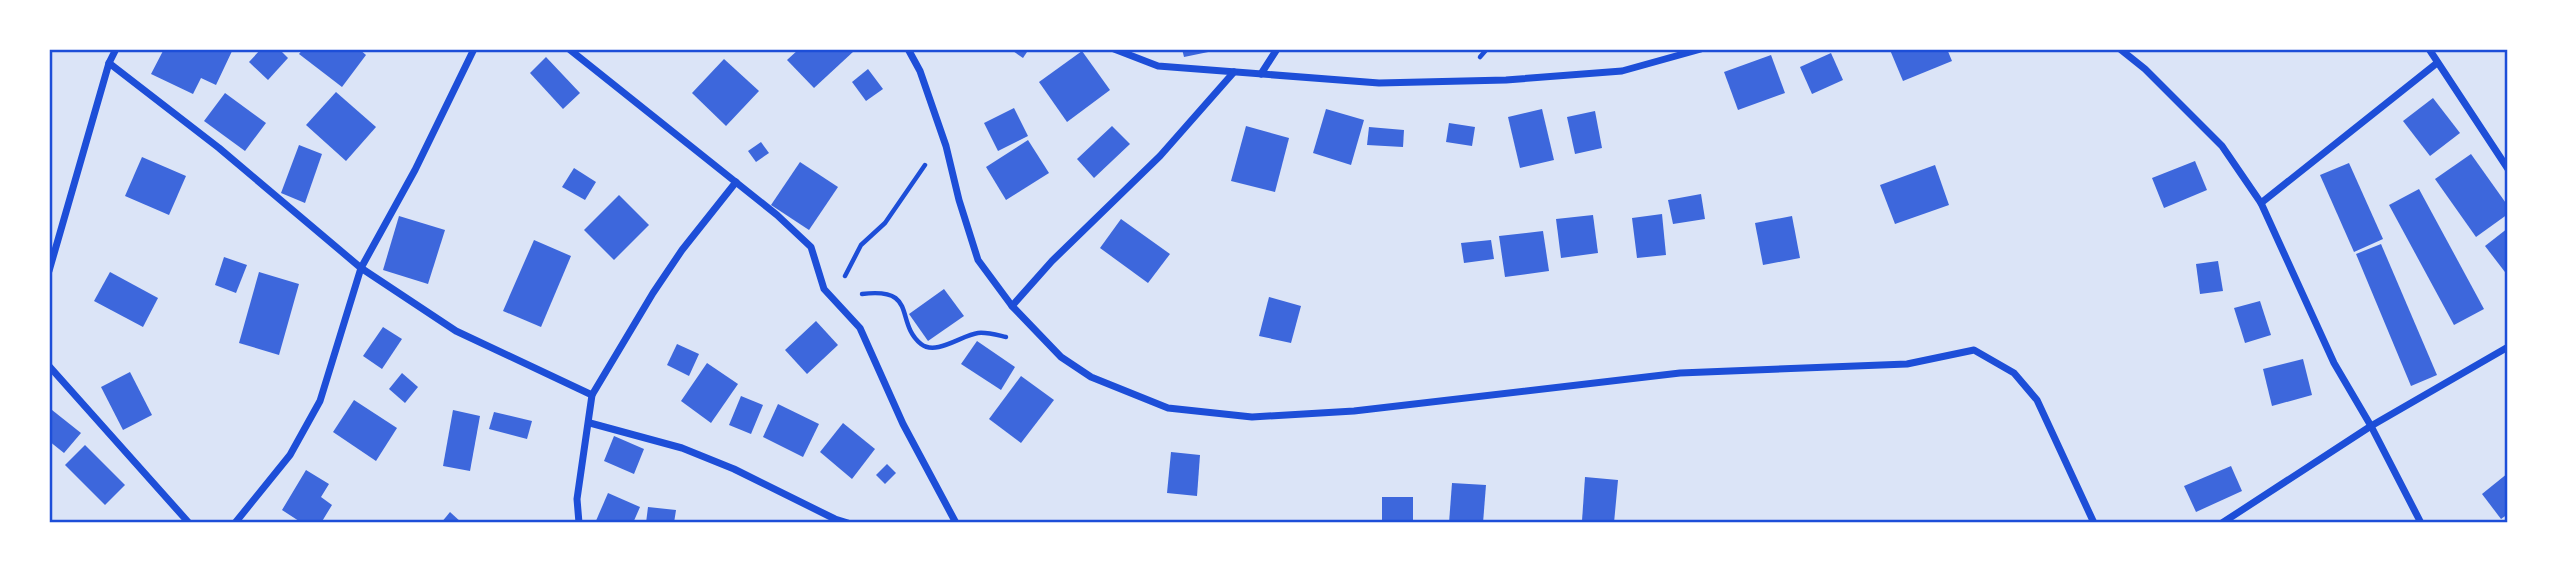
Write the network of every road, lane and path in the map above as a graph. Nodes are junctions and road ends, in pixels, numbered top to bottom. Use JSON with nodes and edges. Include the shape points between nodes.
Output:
{"nodes":[{"id":1,"x":116,"y":49,"type":"edge"},
{"id":2,"x":474,"y":49,"type":"edge"},
{"id":3,"x":569,"y":49,"type":"edge"},
{"id":4,"x":908,"y":49,"type":"edge"},
{"id":5,"x":1114,"y":49,"type":"edge"},
{"id":6,"x":1277,"y":49,"type":"edge"},
{"id":7,"x":1701,"y":49,"type":"edge"},
{"id":8,"x":2120,"y":49,"type":"edge"},
{"id":9,"x":2429,"y":49,"type":"edge"},
{"id":10,"x":2437,"y":63,"type":"junction"},
{"id":11,"x":109,"y":64,"type":"junction"},
{"id":12,"x":1234,"y":72,"type":"junction"},
{"id":13,"x":1261,"y":74,"type":"junction"},
{"id":14,"x":943,"y":138,"type":"junction"},
{"id":15,"x":2508,"y":169,"type":"edge"},
{"id":16,"x":736,"y":182,"type":"junction"},
{"id":17,"x":2261,"y":204,"type":"junction"},
{"id":18,"x":361,"y":268,"type":"junction"},
{"id":19,"x":49,"y":271,"type":"edge"},
{"id":20,"x":833,"y":298,"type":"junction"},
{"id":21,"x":1012,"y":306,"type":"junction"},
{"id":22,"x":845,"y":309,"type":"junction"},
{"id":23,"x":1038,"y":333,"type":"junction"},
{"id":24,"x":2508,"y":347,"type":"edge"},
{"id":25,"x":49,"y":366,"type":"edge"},
{"id":26,"x":592,"y":395,"type":"junction"},
{"id":27,"x":590,"y":423,"type":"junction"},
{"id":28,"x":2371,"y":426,"type":"junction"},
{"id":29,"x":189,"y":523,"type":"edge"},
{"id":30,"x":235,"y":523,"type":"edge"},
{"id":31,"x":579,"y":523,"type":"edge"},
{"id":32,"x":848,"y":523,"type":"edge"},
{"id":33,"x":956,"y":523,"type":"edge"},
{"id":34,"x":2094,"y":523,"type":"edge"},
{"id":35,"x":2222,"y":523,"type":"edge"},
{"id":36,"x":2421,"y":523,"type":"edge"}],
"edges":[{"from":1,"to":11,"type":"street"},
{"from":2,"to":18,"type":"street"},
{"from":3,"to":16,"type":"street"},
{"from":4,"to":14,"type":"street"},
{"from":5,"to":12,"type":"street","via":[[1158,66]]},
{"from":6,"to":13,"type":"street"},
{"from":7,"to":13,"type":"street","via":[[1622,71],[1506,80],[1379,83]]},
{"from":8,"to":17,"type":"street","via":[[2222,146]]},
{"from":9,"to":10,"type":"street"},
{"from":10,"to":15,"type":"street"},
{"from":10,"to":17,"type":"street"},
{"from":11,"to":18,"type":"street","via":[[219,148]]},
{"from":11,"to":19,"type":"street"},
{"from":12,"to":13,"type":"street"},
{"from":12,"to":21,"type":"street","via":[[1160,156]]},
{"from":14,"to":20,"type":"path","via":[[885,223],[861,245]]},
{"from":14,"to":21,"type":"street","via":[[978,260]]},
{"from":16,"to":20,"type":"street","via":[[811,247],[824,289]]},
{"from":16,"to":26,"type":"street","via":[[682,250]]},
{"from":17,"to":28,"type":"street","via":[[2334,363]]},
{"from":18,"to":26,"type":"street","via":[[456,331]]},
{"from":18,"to":30,"type":"street","via":[[320,401],[290,455]]},
{"from":20,"to":22,"type":"street"},
{"from":21,"to":23,"type":"street"},
{"from":22,"to":23,"type":"path","via":[[859,295],[879,292],[896,299],[904,306],[909,328],[921,345],[932,348],[979,333],[1007,337]]},
{"from":22,"to":33,"type":"street","via":[[860,328],[902,424]]},
{"from":23,"to":34,"type":"street","via":[[1061,357],[1091,377],[1168,408],[1252,417],[1353,411],[1680,373],[1907,364],[1975,350],[2014,373],[2037,400]]},
{"from":24,"to":28,"type":"street"},
{"from":25,"to":29,"type":"street"},
{"from":26,"to":27,"type":"street"},
{"from":27,"to":31,"type":"street","via":[[577,499]]},
{"from":27,"to":32,"type":"street","via":[[682,448]]},
{"from":28,"to":35,"type":"street"},
{"from":28,"to":36,"type":"street"}]}
